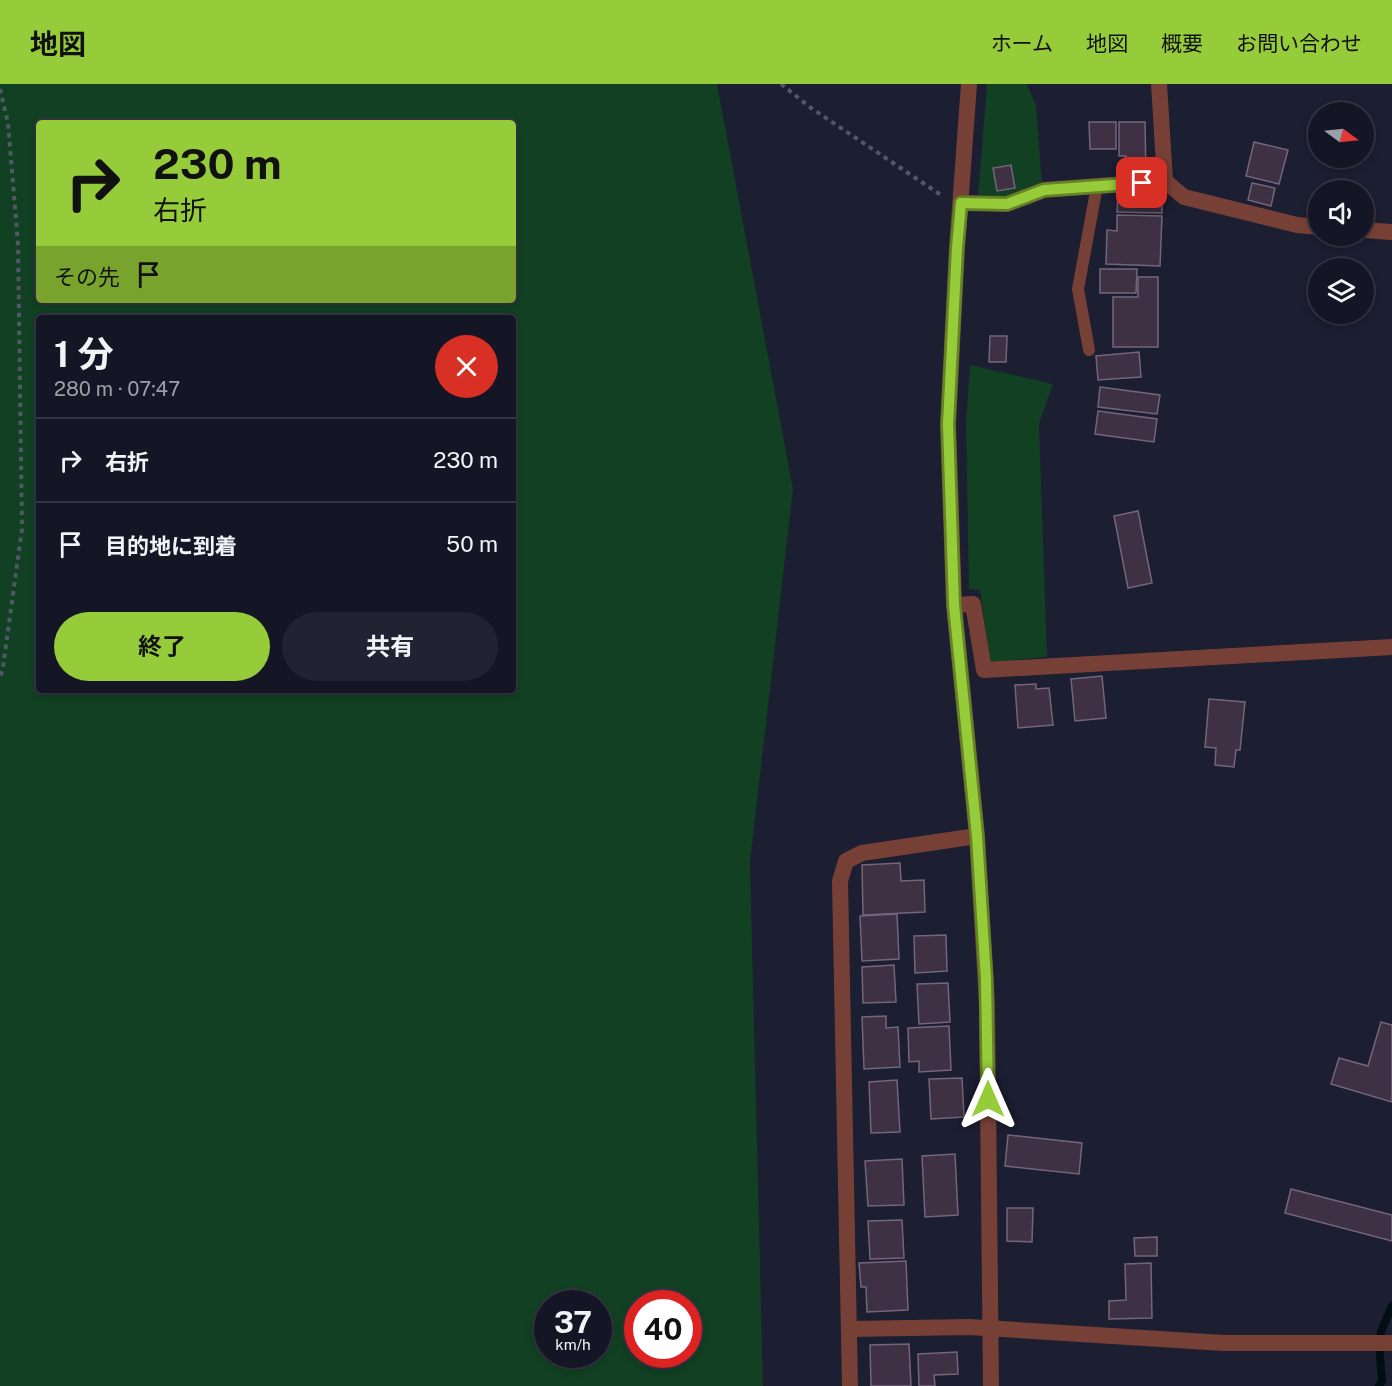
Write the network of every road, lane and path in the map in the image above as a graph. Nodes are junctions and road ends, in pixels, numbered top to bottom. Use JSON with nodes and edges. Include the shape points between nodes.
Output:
{"nodes":[{"id":1,"x":781,"y":84,"type":"edge"},
{"id":2,"x":969,"y":84,"type":"edge"},
{"id":3,"x":1159,"y":84,"type":"edge"},
{"id":4,"x":0,"y":89,"type":"edge"},
{"id":5,"x":1165,"y":181,"type":"junction"},
{"id":6,"x":1097,"y":186,"type":"junction"},
{"id":7,"x":961,"y":203,"type":"junction"},
{"id":8,"x":1308,"y":226,"type":"edge"},
{"id":9,"x":1374,"y":231,"type":"edge"},
{"id":10,"x":1392,"y":232,"type":"edge"},
{"id":11,"x":1089,"y":350,"type":"dead end"},
{"id":12,"x":954,"y":605,"type":"junction"},
{"id":13,"x":1392,"y":647,"type":"edge"},
{"id":14,"x":0,"y":678,"type":"edge"},
{"id":15,"x":977,"y":836,"type":"junction"},
{"id":16,"x":990,"y":1328,"type":"junction"},
{"id":17,"x":850,"y":1329,"type":"junction"},
{"id":18,"x":1385,"y":1343,"type":"edge"},
{"id":19,"x":850,"y":1386,"type":"edge"},
{"id":20,"x":991,"y":1386,"type":"edge"}],
"edges":[{"from":1,"to":7,"type":"path","via":[[916,178]]},
{"from":2,"to":7,"type":"street"},
{"from":3,"to":5,"type":"street"},
{"from":4,"to":14,"type":"path","via":[[8,123],[18,244],[22,519]]},
{"from":5,"to":6,"type":"street"},
{"from":5,"to":8,"type":"street","via":[[1184,197]]},
{"from":6,"to":7,"type":"street","via":[[1044,190],[1007,204]]},
{"from":6,"to":11,"type":"lane","via":[[1078,289]]},
{"from":7,"to":12,"type":"street","via":[[948,424]]},
{"from":9,"to":10,"type":"street"},
{"from":12,"to":13,"type":"street","via":[[973,604],[984,670]]},
{"from":12,"to":15,"type":"street"},
{"from":15,"to":16,"type":"street","via":[[987,1003]]},
{"from":15,"to":17,"type":"street","via":[[862,853],[846,861],[840,881]]},
{"from":16,"to":17,"type":"street"},
{"from":16,"to":18,"type":"street","via":[[1224,1343]]},
{"from":16,"to":20,"type":"street"},
{"from":17,"to":19,"type":"street"}]}
